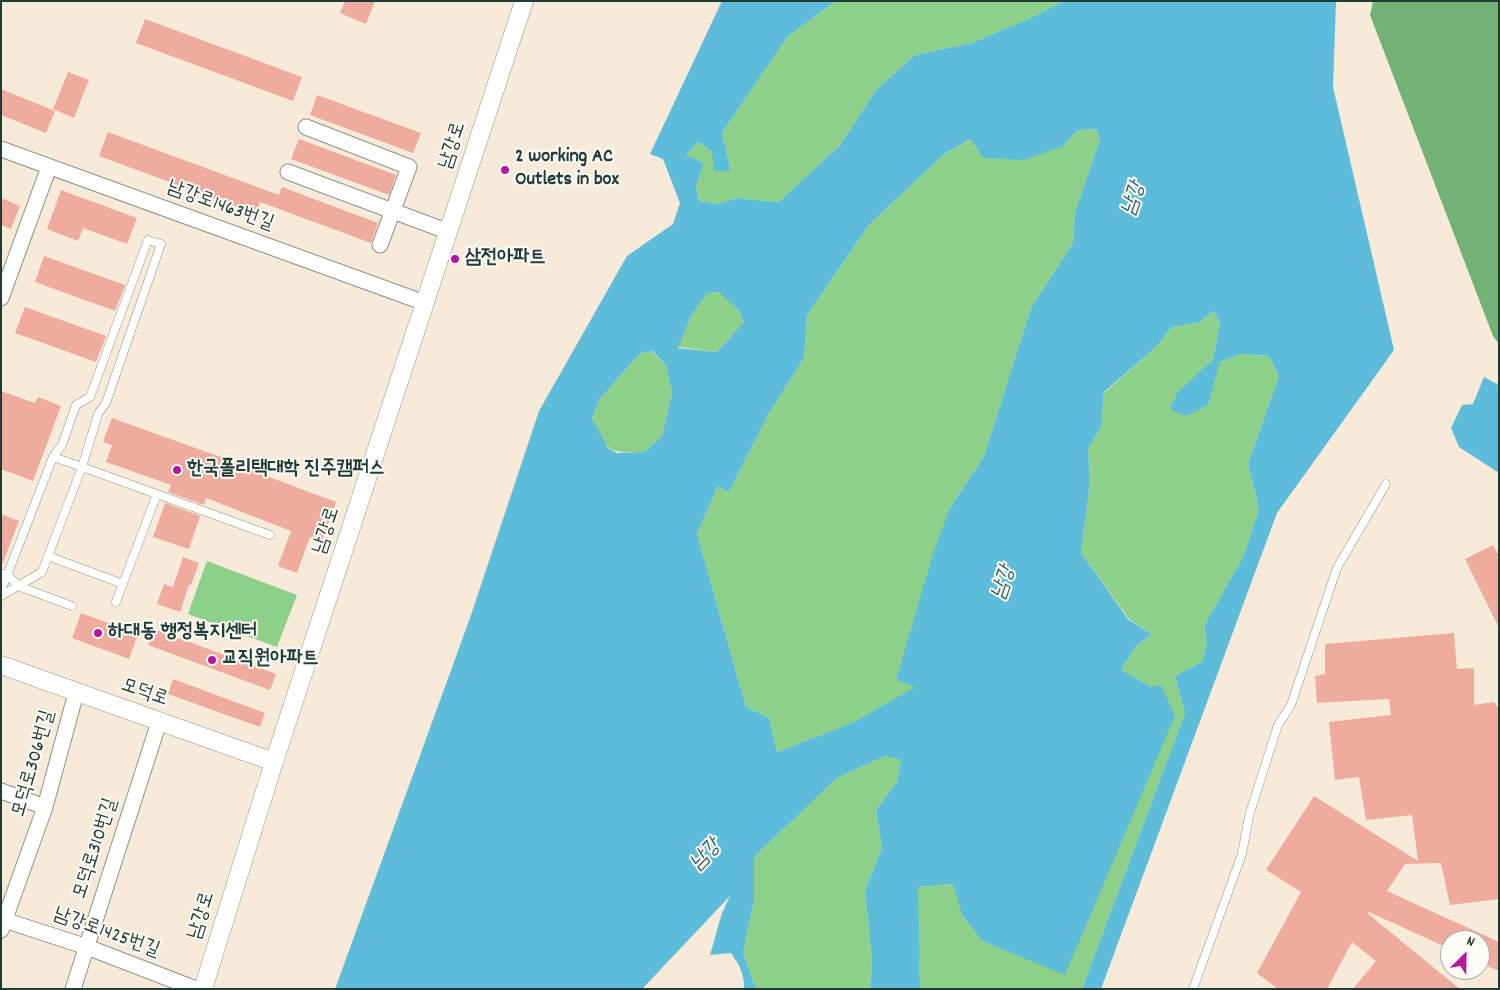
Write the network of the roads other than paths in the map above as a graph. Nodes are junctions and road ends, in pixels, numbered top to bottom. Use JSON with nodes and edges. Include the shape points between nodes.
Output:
{"nodes":[{"id":1,"x":524,"y":1,"type":"edge"},
{"id":2,"x":306,"y":127,"type":"dead end"},
{"id":3,"x":1,"y":150,"type":"edge"},
{"id":4,"x":49,"y":167,"type":"junction"},
{"id":5,"x":288,"y":172,"type":"dead end"},
{"id":6,"x":393,"y":212,"type":"junction"},
{"id":7,"x":448,"y":232,"type":"junction"},
{"id":8,"x":380,"y":245,"type":"dead end"},
{"id":9,"x":1,"y":298,"type":"edge"},
{"id":10,"x":425,"y":303,"type":"junction"},
{"id":11,"x":53,"y":457,"type":"junction"},
{"id":12,"x":82,"y":467,"type":"junction"},
{"id":13,"x":1386,"y":484,"type":"dead end"},
{"id":14,"x":157,"y":494,"type":"junction"},
{"id":15,"x":270,"y":534,"type":"dead end"},
{"id":16,"x":48,"y":556,"type":"junction"},
{"id":17,"x":4,"y":574,"type":"edge"},
{"id":18,"x":123,"y":584,"type":"junction"},
{"id":19,"x":18,"y":586,"type":"junction"},
{"id":20,"x":1,"y":591,"type":"edge"},
{"id":21,"x":1,"y":596,"type":"edge"},
{"id":22,"x":116,"y":602,"type":"dead end"},
{"id":23,"x":72,"y":606,"type":"dead end"},
{"id":24,"x":1,"y":665,"type":"edge"},
{"id":25,"x":76,"y":693,"type":"junction"},
{"id":26,"x":159,"y":722,"type":"junction"},
{"id":27,"x":274,"y":762,"type":"junction"},
{"id":28,"x":1,"y":791,"type":"edge"},
{"id":29,"x":45,"y":807,"type":"junction"},
{"id":30,"x":2,"y":923,"type":"edge"},
{"id":31,"x":87,"y":947,"type":"junction"},
{"id":32,"x":73,"y":989,"type":"edge"},
{"id":33,"x":196,"y":989,"type":"edge"},
{"id":34,"x":203,"y":989,"type":"edge"},
{"id":35,"x":1193,"y":989,"type":"edge"}],
"edges":[{"from":1,"to":7,"type":"street","name":"남강로"},
{"from":2,"to":6,"type":"street","via":[[409,167]]},
{"from":3,"to":4,"type":"street","name":"남강로1463번길"},
{"from":4,"to":9,"type":"street"},
{"from":4,"to":10,"type":"street","name":"남강로1463번길"},
{"from":5,"to":6,"type":"street"},
{"from":6,"to":7,"type":"street"},
{"from":6,"to":8,"type":"street"},
{"from":7,"to":10,"type":"street","name":"남강로"},
{"from":10,"to":27,"type":"street","name":"남강로"},
{"from":11,"to":12,"type":"lane"},
{"from":11,"to":12,"type":"lane","via":[[62,445],[76,405],[90,397],[148,240],[161,244],[106,402],[98,414]]},
{"from":11,"to":17,"type":"lane"},
{"from":12,"to":14,"type":"lane"},
{"from":12,"to":16,"type":"lane"},
{"from":13,"to":35,"type":"lane","via":[[1337,568],[1291,705],[1278,725],[1249,816],[1242,854]]},
{"from":14,"to":15,"type":"lane"},
{"from":14,"to":18,"type":"lane"},
{"from":16,"to":18,"type":"lane"},
{"from":16,"to":19,"type":"lane","via":[[42,572]]},
{"from":17,"to":19,"type":"lane"},
{"from":17,"to":20,"type":"lane"},
{"from":18,"to":22,"type":"lane"},
{"from":19,"to":21,"type":"lane"},
{"from":19,"to":23,"type":"lane"},
{"from":24,"to":25,"type":"street","name":"모덕로"},
{"from":25,"to":26,"type":"street","name":"모덕로"},
{"from":25,"to":29,"type":"street","name":"모덕로306번길"},
{"from":26,"to":27,"type":"street","name":"모덕로"},
{"from":26,"to":31,"type":"street","name":"모덕로310번길"},
{"from":27,"to":34,"type":"street","name":"남강로"},
{"from":28,"to":29,"type":"street"},
{"from":29,"to":30,"type":"street","name":"모덕로306번길"},
{"from":30,"to":31,"type":"street","name":"남강로1425번길"},
{"from":31,"to":32,"type":"street","name":"모덕로310번길"},
{"from":31,"to":33,"type":"street","name":"남강로1425번길"}]}
